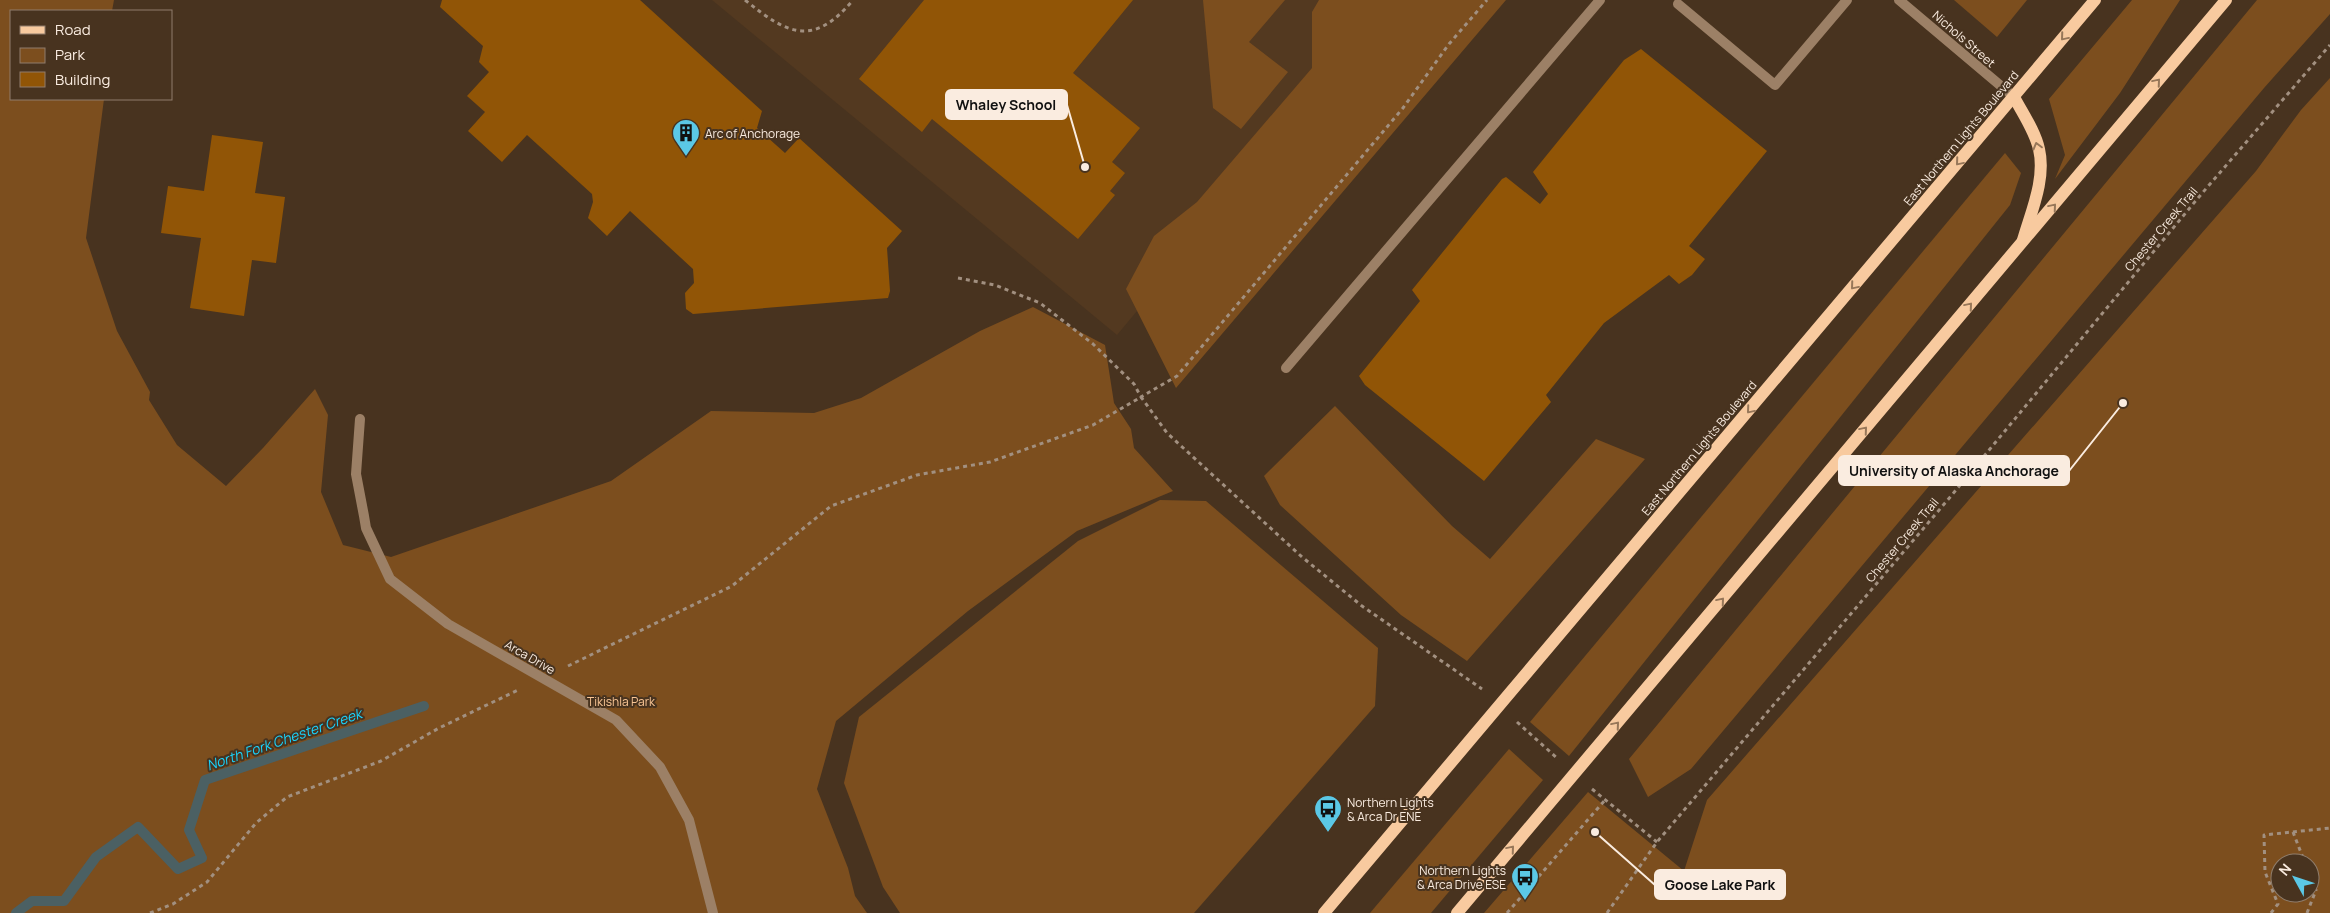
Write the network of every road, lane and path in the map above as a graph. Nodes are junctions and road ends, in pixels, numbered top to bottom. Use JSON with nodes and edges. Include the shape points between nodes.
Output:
{"nodes":[{"id":1,"x":745,"y":0,"type":"edge"},
{"id":2,"x":853,"y":0,"type":"edge"},
{"id":3,"x":1487,"y":0,"type":"edge"},
{"id":4,"x":1600,"y":0,"type":"edge"},
{"id":5,"x":1847,"y":0,"type":"edge"},
{"id":6,"x":1899,"y":0,"type":"edge"},
{"id":7,"x":2095,"y":0,"type":"edge"},
{"id":8,"x":2226,"y":0,"type":"edge"},
{"id":9,"x":1678,"y":4,"type":"dead end"},
{"id":10,"x":2330,"y":45,"type":"edge"},
{"id":11,"x":2014,"y":97,"type":"junction"},
{"id":12,"x":2022,"y":244,"type":"junction"},
{"id":13,"x":958,"y":278,"type":"dead end"},
{"id":14,"x":1286,"y":368,"type":"dead end"},
{"id":15,"x":1141,"y":397,"type":"junction"},
{"id":16,"x":360,"y":419,"type":"dead end"},
{"id":17,"x":542,"y":679,"type":"junction"},
{"id":18,"x":1499,"y":706,"type":"junction"},
{"id":19,"x":1575,"y":774,"type":"junction"},
{"id":20,"x":1605,"y":800,"type":"junction"},
{"id":21,"x":2330,"y":828,"type":"edge"},
{"id":22,"x":2293,"y":832,"type":"junction"},
{"id":23,"x":1656,"y":842,"type":"junction"},
{"id":24,"x":2301,"y":853,"type":"edge"},
{"id":25,"x":150,"y":913,"type":"edge"},
{"id":26,"x":712,"y":913,"type":"edge"},
{"id":27,"x":1324,"y":913,"type":"edge"},
{"id":28,"x":1457,"y":913,"type":"edge"},
{"id":29,"x":1507,"y":913,"type":"edge"},
{"id":30,"x":1607,"y":913,"type":"edge"},
{"id":31,"x":2271,"y":913,"type":"edge"}],
"edges":[{"from":1,"to":2,"type":"path","via":[[770,20],[796,32],[823,27]]},
{"from":3,"to":15,"type":"path","via":[[1449,44],[1403,108],[1177,376]]},
{"from":4,"to":14,"type":"street"},
{"from":5,"to":9,"type":"street","via":[[1774,85]]},
{"from":6,"to":11,"type":"street","name":"Nichols Street"},
{"from":7,"to":11,"type":"main road","name":"East Northern Lights Boulevard","one_way":true},
{"from":12,"to":8,"type":"main road","one_way":true},
{"from":10,"to":23,"type":"path","name":"Chester Creek Trail"},
{"from":12,"to":11,"type":"main road","one_way":true,"via":[[2041,165],[2034,134]]},
{"from":11,"to":18,"type":"main road","name":"East Northern Lights Boulevard","one_way":true},
{"from":19,"to":12,"type":"main road","one_way":true},
{"from":13,"to":15,"type":"path","via":[[995,285],[1040,303],[1093,344],[1134,384]]},
{"from":15,"to":17,"type":"path","via":[[1092,425],[990,462],[917,475],[831,506],[732,586]]},
{"from":15,"to":18,"type":"path","via":[[1167,433],[1302,557],[1362,606],[1479,686]]},
{"from":16,"to":17,"type":"street","name":"Arca Drive","via":[[356,474],[366,528],[390,579],[448,624]]},
{"from":17,"to":25,"type":"path","via":[[439,728],[380,762],[287,797],[256,823],[207,882],[173,904]]},
{"from":17,"to":26,"type":"street","name":"Arca Drive","via":[[616,720],[660,767],[689,820]]},
{"from":18,"to":19,"type":"path"},
{"from":18,"to":27,"type":"main road","name":"East Northern Lights Boulevard"},
{"from":19,"to":20,"type":"path"},
{"from":28,"to":19,"type":"main road","one_way":true},
{"from":20,"to":23,"type":"path"},
{"from":20,"to":29,"type":"path"},
{"from":21,"to":22,"type":"path"},
{"from":22,"to":24,"type":"path"},
{"from":22,"to":31,"type":"path","via":[[2264,835],[2265,872],[2278,904]]},
{"from":23,"to":30,"type":"path","name":"Chester Creek Trail"}]}
